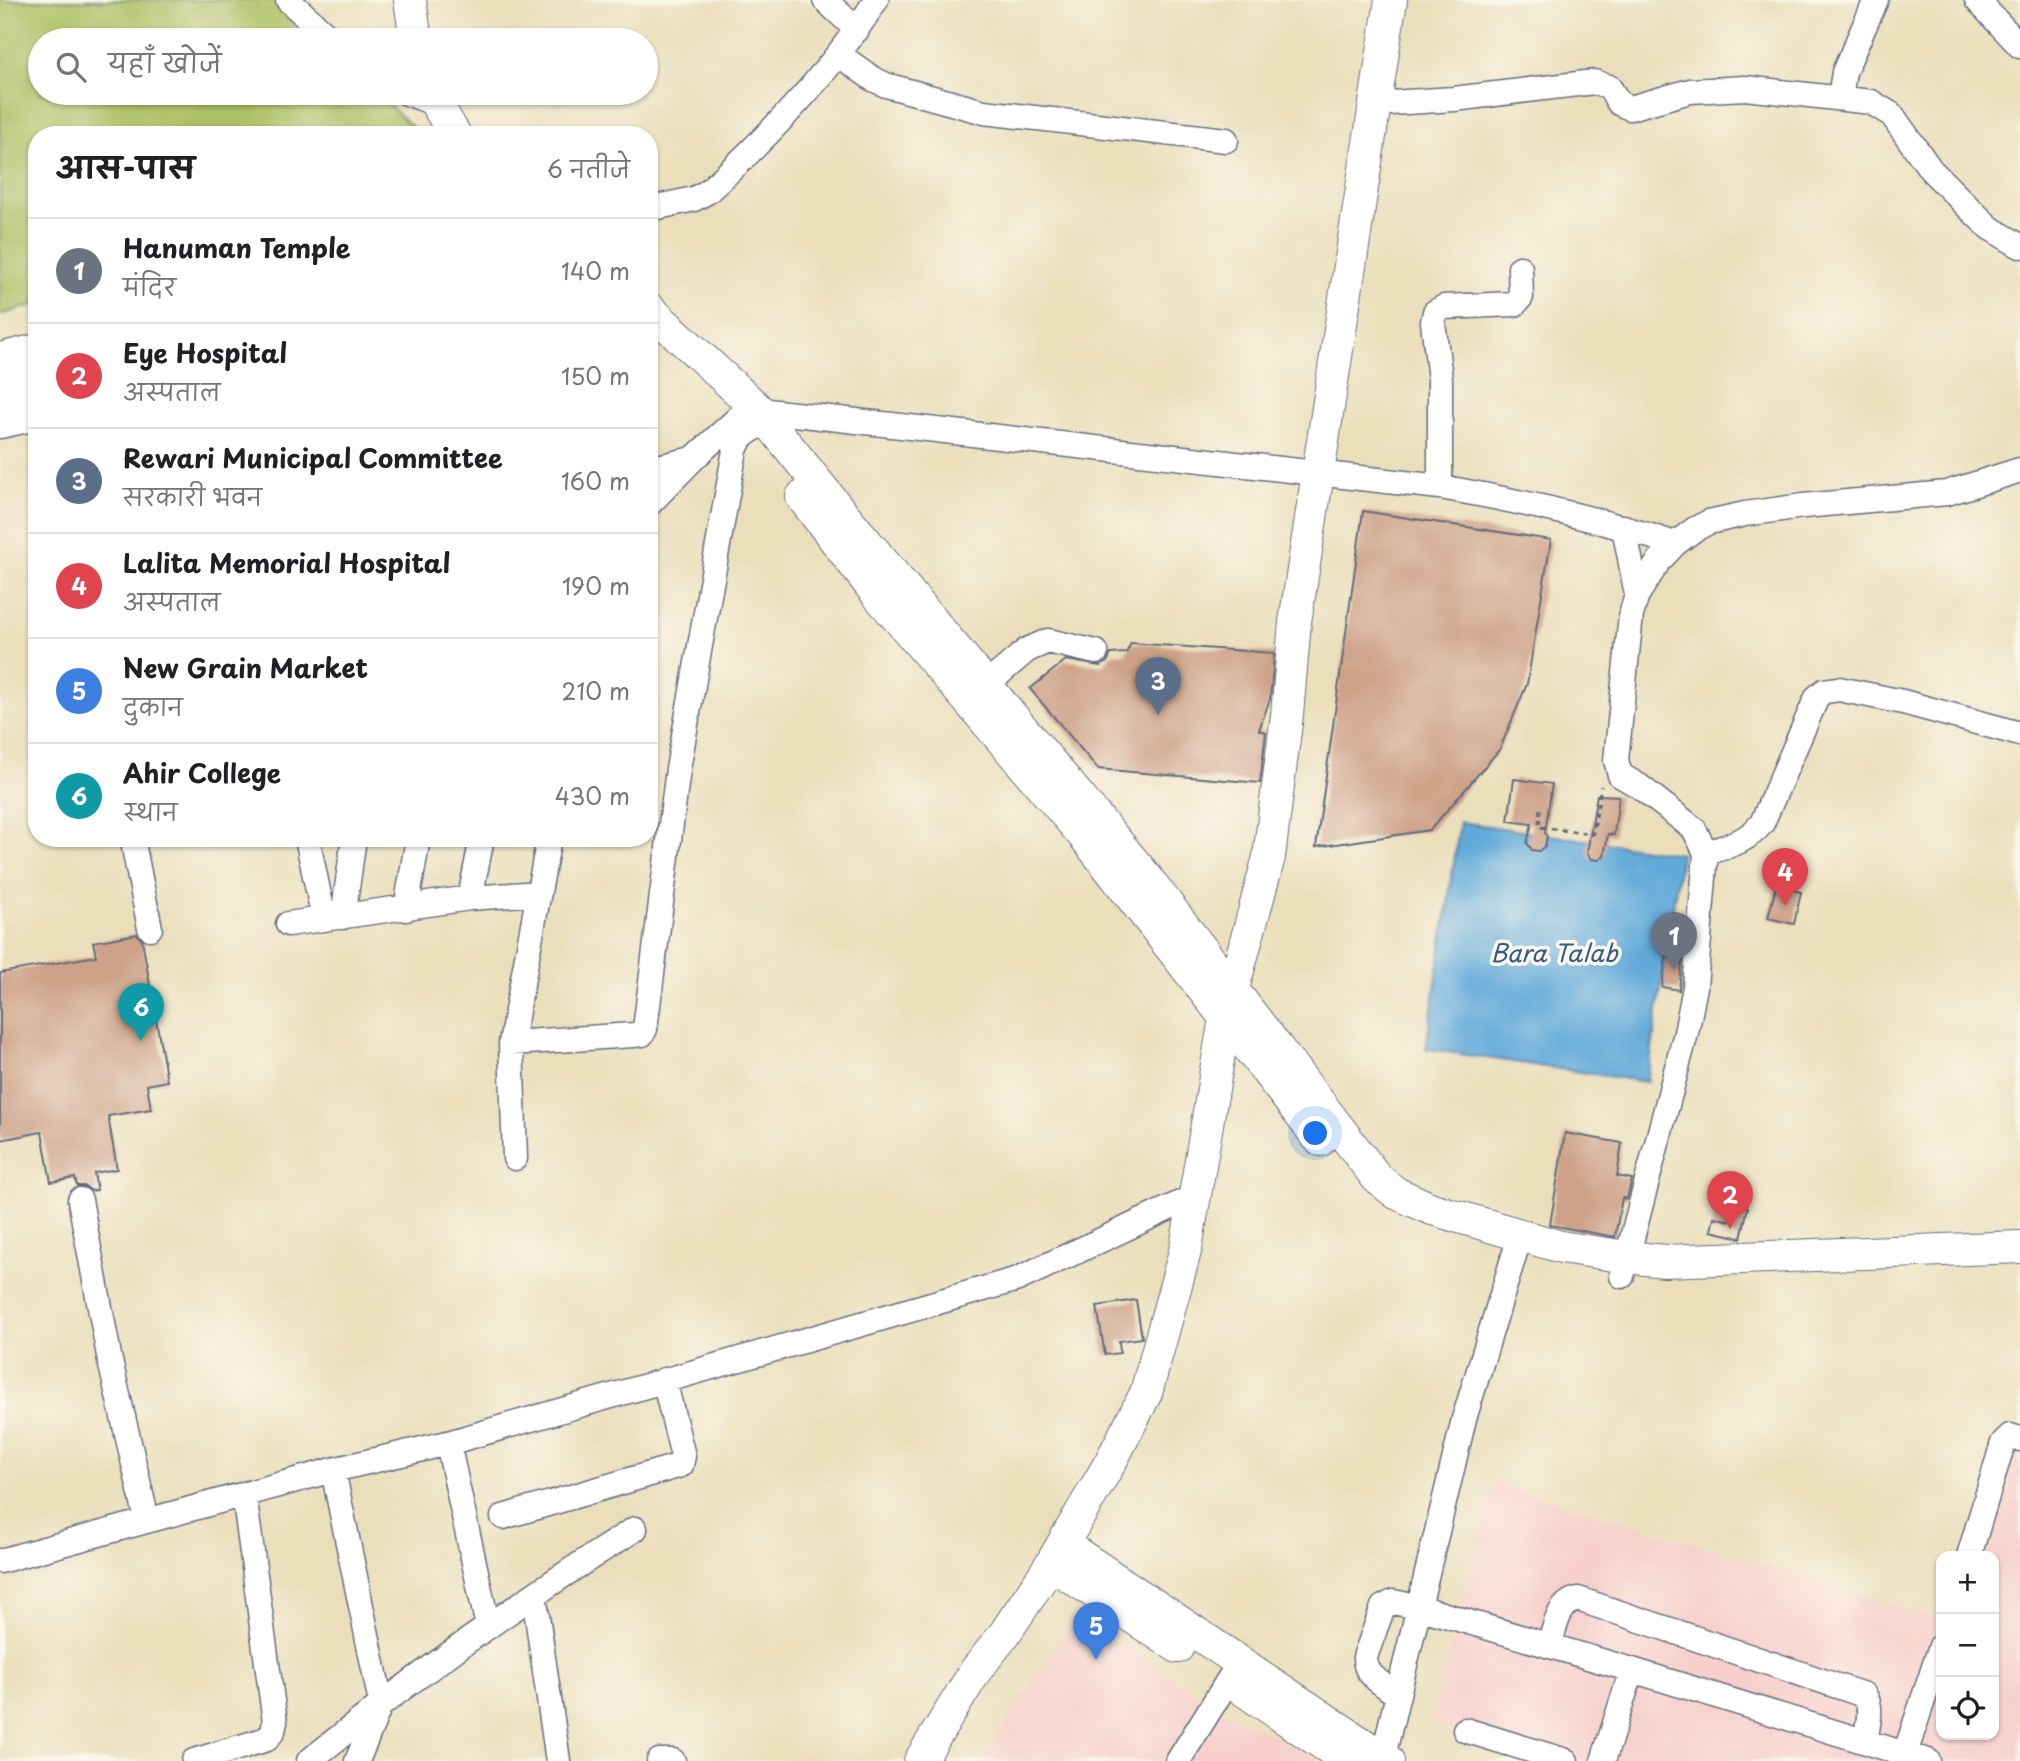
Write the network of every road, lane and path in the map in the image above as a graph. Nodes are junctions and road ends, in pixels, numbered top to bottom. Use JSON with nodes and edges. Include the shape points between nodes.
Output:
{"nodes":[{"id":1,"x":288,"y":0,"type":"edge"},
{"id":2,"x":410,"y":0,"type":"edge"},
{"id":3,"x":825,"y":0,"type":"edge"},
{"id":4,"x":876,"y":0,"type":"edge"},
{"id":5,"x":1391,"y":0,"type":"edge"},
{"id":6,"x":1875,"y":0,"type":"edge"},
{"id":7,"x":1975,"y":3,"type":"edge"},
{"id":8,"x":319,"y":28,"type":"edge"},
{"id":9,"x":414,"y":28,"type":"edge"},
{"id":10,"x":857,"y":30,"type":"junction"},
{"id":11,"x":2020,"y":46,"type":"edge"},
{"id":12,"x":838,"y":54,"type":"junction"},
{"id":13,"x":1840,"y":98,"type":"junction"},
{"id":14,"x":1375,"y":104,"type":"junction"},
{"id":15,"x":424,"y":105,"type":"edge"},
{"id":16,"x":439,"y":116,"type":"edge"},
{"id":17,"x":1226,"y":140,"type":"dead end"},
{"id":18,"x":658,"y":207,"type":"edge"},
{"id":19,"x":2020,"y":246,"type":"edge"},
{"id":20,"x":1520,"y":268,"type":"dead end"},
{"id":21,"x":658,"y":318,"type":"edge"},
{"id":22,"x":658,"y":341,"type":"edge"},
{"id":23,"x":28,"y":348,"type":"edge"},
{"id":24,"x":0,"y":355,"type":"edge"},
{"id":25,"x":28,"y":371,"type":"edge"},
{"id":26,"x":0,"y":379,"type":"edge"},
{"id":27,"x":28,"y":395,"type":"edge"},
{"id":28,"x":0,"y":403,"type":"edge"},
{"id":29,"x":754,"y":419,"type":"junction"},
{"id":30,"x":28,"y":420,"type":"edge"},
{"id":31,"x":0,"y":426,"type":"edge"},
{"id":32,"x":693,"y":459,"type":"junction"},
{"id":33,"x":658,"y":466,"type":"edge"},
{"id":34,"x":2020,"y":470,"type":"edge"},
{"id":35,"x":1317,"y":472,"type":"junction"},
{"id":36,"x":1440,"y":487,"type":"junction"},
{"id":37,"x":658,"y":495,"type":"edge"},
{"id":38,"x":1624,"y":527,"type":"junction"},
{"id":39,"x":1675,"y":544,"type":"junction"},
{"id":40,"x":1637,"y":595,"type":"junction"},
{"id":41,"x":1096,"y":652,"type":"dead end"},
{"id":42,"x":986,"y":685,"type":"junction"},
{"id":43,"x":2020,"y":734,"type":"edge"},
{"id":44,"x":1611,"y":780,"type":"junction"},
{"id":45,"x":1541,"y":809,"type":"dead end"},
{"id":46,"x":134,"y":847,"type":"edge"},
{"id":47,"x":310,"y":847,"type":"edge"},
{"id":48,"x":352,"y":847,"type":"edge"},
{"id":49,"x":416,"y":847,"type":"edge"},
{"id":50,"x":480,"y":847,"type":"edge"},
{"id":51,"x":547,"y":847,"type":"edge"},
{"id":52,"x":1706,"y":853,"type":"junction"},
{"id":53,"x":538,"y":893,"type":"junction"},
{"id":54,"x":470,"y":898,"type":"junction"},
{"id":55,"x":406,"y":909,"type":"junction"},
{"id":56,"x":333,"y":918,"type":"junction"},
{"id":57,"x":288,"y":924,"type":"dead end"},
{"id":58,"x":150,"y":928,"type":"dead end"},
{"id":59,"x":1229,"y":1004,"type":"junction"},
{"id":60,"x":511,"y":1043,"type":"junction"},
{"id":61,"x":515,"y":1158,"type":"dead end"},
{"id":62,"x":1195,"y":1196,"type":"junction"},
{"id":63,"x":80,"y":1200,"type":"dead end"},
{"id":64,"x":1518,"y":1245,"type":"junction"},
{"id":65,"x":2020,"y":1247,"type":"edge"},
{"id":66,"x":2020,"y":1260,"type":"edge"},
{"id":67,"x":1625,"y":1267,"type":"junction"},
{"id":68,"x":664,"y":1380,"type":"junction"},
{"id":69,"x":2020,"y":1439,"type":"edge"},
{"id":70,"x":448,"y":1443,"type":"junction"},
{"id":71,"x":333,"y":1470,"type":"junction"},
{"id":72,"x":244,"y":1494,"type":"junction"},
{"id":73,"x":503,"y":1517,"type":"dead end"},
{"id":74,"x":147,"y":1520,"type":"junction"},
{"id":75,"x":635,"y":1529,"type":"dead end"},
{"id":76,"x":1971,"y":1551,"type":"edge"},
{"id":77,"x":1057,"y":1554,"type":"junction"},
{"id":78,"x":0,"y":1561,"type":"edge"},
{"id":79,"x":534,"y":1595,"type":"junction"},
{"id":80,"x":1418,"y":1607,"type":"junction"},
{"id":81,"x":488,"y":1627,"type":"junction"},
{"id":82,"x":1003,"y":1636,"type":"junction"},
{"id":83,"x":1549,"y":1647,"type":"junction"},
{"id":84,"x":1936,"y":1668,"type":"edge"},
{"id":85,"x":1632,"y":1670,"type":"junction"},
{"id":86,"x":1233,"y":1671,"type":"junction"},
{"id":87,"x":1397,"y":1695,"type":"junction"},
{"id":88,"x":381,"y":1703,"type":"junction"},
{"id":89,"x":1465,"y":1730,"type":"dead end"},
{"id":90,"x":1865,"y":1741,"type":"junction"},
{"id":91,"x":1916,"y":1758,"type":"edge"},
{"id":92,"x":1384,"y":1760,"type":"edge"},
{"id":93,"x":194,"y":1761,"type":"edge"},
{"id":94,"x":309,"y":1761,"type":"edge"},
{"id":95,"x":357,"y":1761,"type":"edge"},
{"id":96,"x":558,"y":1761,"type":"edge"},
{"id":97,"x":659,"y":1761,"type":"edge"},
{"id":98,"x":673,"y":1761,"type":"edge"},
{"id":99,"x":920,"y":1761,"type":"edge"},
{"id":100,"x":944,"y":1761,"type":"edge"},
{"id":101,"x":1178,"y":1761,"type":"edge"},
{"id":102,"x":1348,"y":1761,"type":"edge"},
{"id":103,"x":1566,"y":1761,"type":"edge"},
{"id":104,"x":1603,"y":1761,"type":"edge"}],
"edges":[{"from":1,"to":8,"type":"street"},
{"from":2,"to":9,"type":"main road"},
{"from":3,"to":10,"type":"street"},
{"from":4,"to":10,"type":"street"},
{"from":5,"to":14,"type":"main road"},
{"from":6,"to":13,"type":"street","via":[[1844,72]]},
{"from":7,"to":11,"type":"street"},
{"from":10,"to":12,"type":"street"},
{"from":12,"to":17,"type":"street","via":[[886,85],[984,112]]},
{"from":12,"to":18,"type":"street","via":[[774,127],[707,192],[694,200]]},
{"from":13,"to":14,"type":"street","via":[[1722,89],[1690,91],[1630,108],[1619,103],[1609,87],[1594,82]]},
{"from":13,"to":19,"type":"street","via":[[1871,102],[1892,115],[1931,170],[1990,228]]},
{"from":14,"to":35,"type":"main road"},
{"from":15,"to":16,"type":"street"},
{"from":20,"to":36,"type":"street","via":[[1521,297],[1514,304],[1444,307],[1435,312]]},
{"from":21,"to":29,"type":"main road"},
{"from":22,"to":29,"type":"main road"},
{"from":23,"to":24,"type":"street"},
{"from":25,"to":26,"type":"main road"},
{"from":27,"to":28,"type":"main road"},
{"from":29,"to":32,"type":"street"},
{"from":29,"to":35,"type":"street"},
{"from":29,"to":42,"type":"main road","via":[[842,513]]},
{"from":29,"to":59,"type":"main road","via":[[877,594]]},
{"from":29,"to":60,"type":"street","via":[[735,450],[680,755],[645,1028],[642,1034]]},
{"from":30,"to":31,"type":"street"},
{"from":32,"to":33,"type":"street"},
{"from":32,"to":37,"type":"street"},
{"from":34,"to":39,"type":"street","via":[[1947,493],[1723,518],[1695,529]]},
{"from":35,"to":36,"type":"street"},
{"from":35,"to":59,"type":"main road","via":[[1269,857]]},
{"from":36,"to":38,"type":"street","via":[[1533,503]]},
{"from":38,"to":39,"type":"street"},
{"from":38,"to":40,"type":"street"},
{"from":39,"to":40,"type":"street"},
{"from":40,"to":44,"type":"street"},
{"from":41,"to":42,"type":"street","via":[[1048,641],[1027,650]]},
{"from":42,"to":59,"type":"main road","via":[[1147,878]]},
{"from":43,"to":52,"type":"street","via":[[1903,702],[1824,691],[1817,697],[1755,833]]},
{"from":44,"to":45,"type":"path","via":[[1593,834],[1539,827]]},
{"from":44,"to":52,"type":"street","via":[[1639,786],[1695,829]]},
{"from":46,"to":58,"type":"street"},
{"from":47,"to":56,"type":"street"},
{"from":48,"to":56,"type":"street"},
{"from":49,"to":55,"type":"street"},
{"from":50,"to":54,"type":"street"},
{"from":51,"to":53,"type":"street"},
{"from":52,"to":67,"type":"street","via":[[1695,987],[1686,1034]]},
{"from":53,"to":54,"type":"street"},
{"from":53,"to":60,"type":"street"},
{"from":54,"to":55,"type":"street"},
{"from":55,"to":56,"type":"street"},
{"from":56,"to":57,"type":"street"},
{"from":59,"to":62,"type":"main road"},
{"from":59,"to":64,"type":"main road","via":[[1377,1178],[1409,1199]]},
{"from":60,"to":61,"type":"street"},
{"from":62,"to":68,"type":"street","via":[[1018,1279]]},
{"from":62,"to":77,"type":"main road","via":[[1186,1248],[1146,1393]]},
{"from":63,"to":74,"type":"street","via":[[110,1361]]},
{"from":64,"to":67,"type":"main road"},
{"from":64,"to":80,"type":"street","via":[[1464,1419]]},
{"from":65,"to":67,"type":"main road"},
{"from":66,"to":67,"type":"main road","via":[[1748,1278],[1688,1279]]},
{"from":68,"to":70,"type":"street"},
{"from":68,"to":73,"type":"street","via":[[683,1456],[681,1465]]},
{"from":69,"to":76,"type":"street","via":[[2010,1436],[2003,1443]]},
{"from":70,"to":71,"type":"street"},
{"from":70,"to":81,"type":"street"},
{"from":71,"to":72,"type":"street"},
{"from":71,"to":88,"type":"street"},
{"from":72,"to":74,"type":"street"},
{"from":72,"to":93,"type":"street","via":[[275,1722],[267,1739]]},
{"from":74,"to":78,"type":"street"},
{"from":75,"to":79,"type":"street"},
{"from":77,"to":82,"type":"main road"},
{"from":77,"to":86,"type":"main road"},
{"from":79,"to":81,"type":"street"},
{"from":79,"to":96,"type":"street"},
{"from":80,"to":83,"type":"street"},
{"from":80,"to":87,"type":"street"},
{"from":80,"to":87,"type":"street","via":[[1393,1602],[1383,1607],[1365,1657],[1366,1670]]},
{"from":81,"to":88,"type":"street"},
{"from":82,"to":99,"type":"main road","via":[[976,1670]]},
{"from":82,"to":100,"type":"main road","via":[[992,1682]]},
{"from":83,"to":85,"type":"street"},
{"from":83,"to":90,"type":"street","via":[[1559,1614],[1578,1599],[1856,1690],[1869,1701]]},
{"from":84,"to":91,"type":"street"},
{"from":85,"to":90,"type":"street"},
{"from":85,"to":104,"type":"street"},
{"from":86,"to":92,"type":"main road","via":[[1309,1706]]},
{"from":86,"to":101,"type":"street"},
{"from":86,"to":102,"type":"main road"},
{"from":87,"to":92,"type":"street"},
{"from":88,"to":94,"type":"street"},
{"from":88,"to":95,"type":"street"},
{"from":89,"to":103,"type":"street"},
{"from":90,"to":91,"type":"street"},
{"from":97,"to":98,"type":"street"}]}
